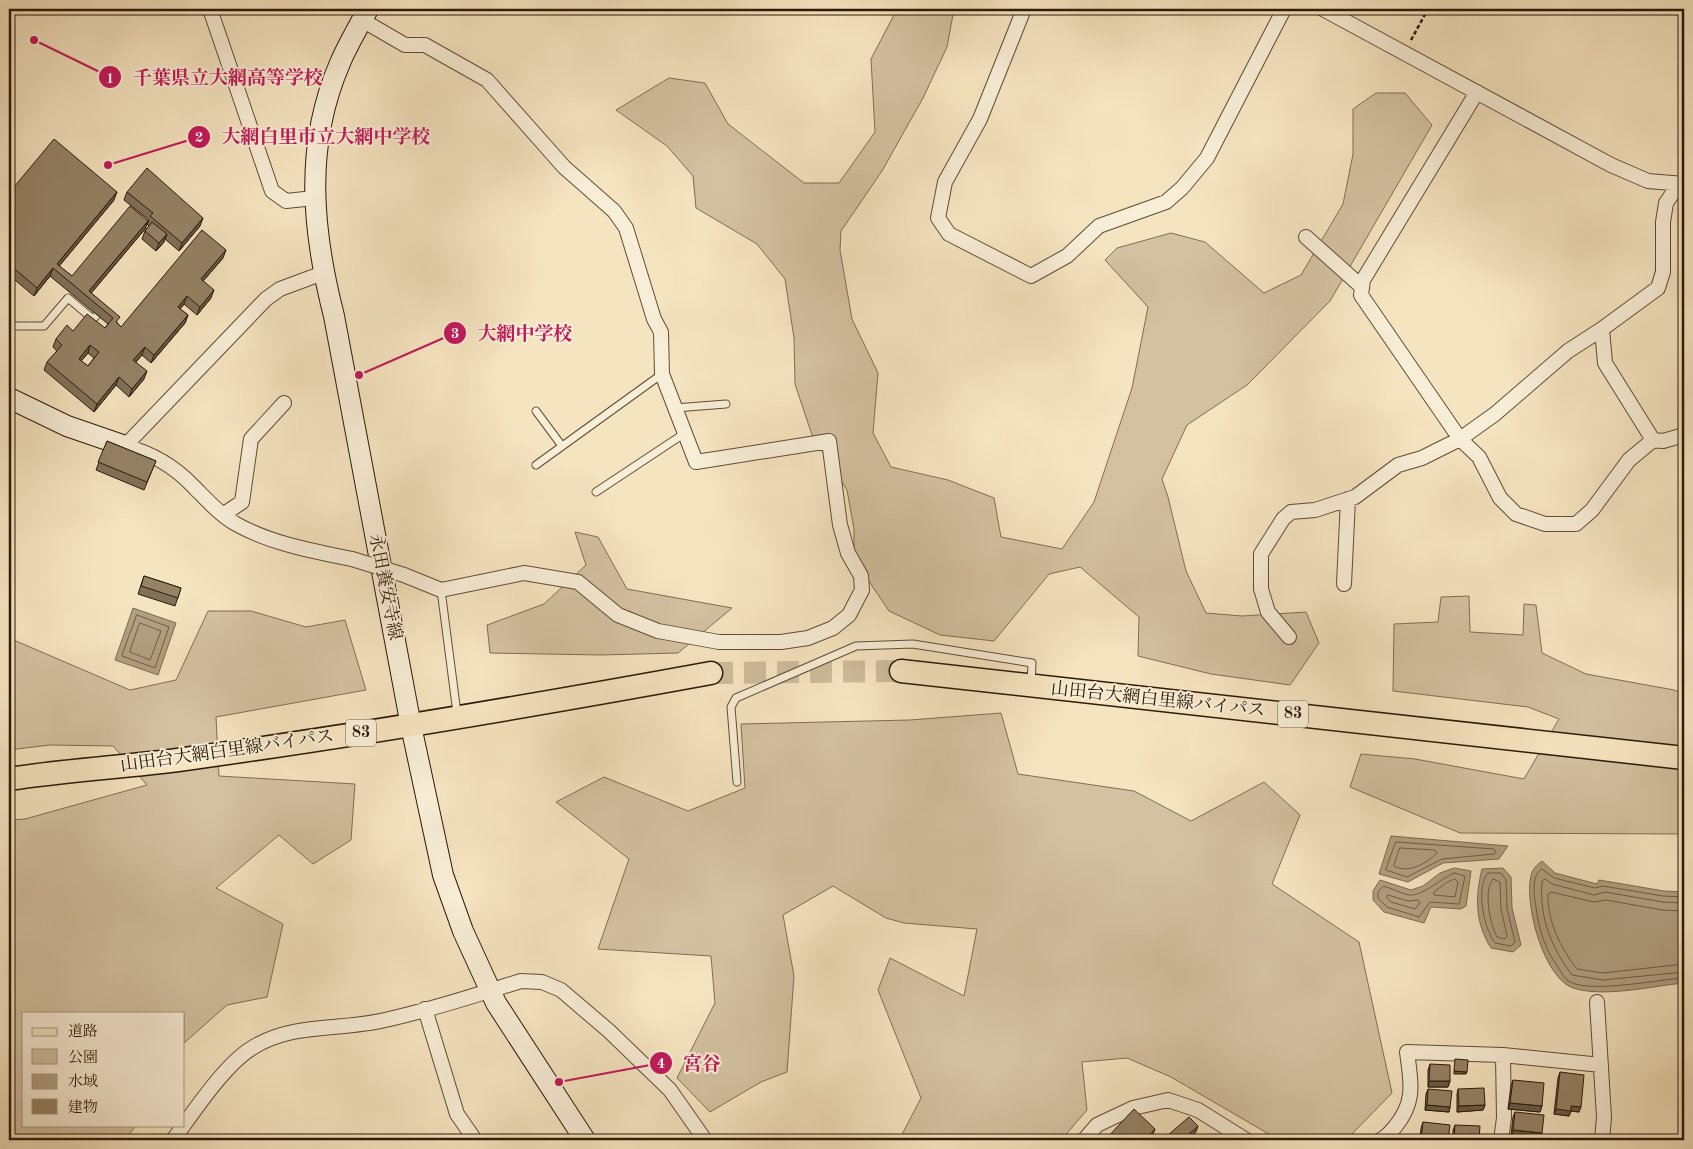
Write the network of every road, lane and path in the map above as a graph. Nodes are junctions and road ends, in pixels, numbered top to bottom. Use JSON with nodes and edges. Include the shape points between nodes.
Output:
{"nodes":[{"id":1,"x":210,"y":9,"type":"edge"},
{"id":2,"x":1024,"y":9,"type":"edge"},
{"id":3,"x":1284,"y":9,"type":"edge"},
{"id":4,"x":1324,"y":9,"type":"edge"},
{"id":5,"x":1428,"y":9,"type":"edge"},
{"id":6,"x":365,"y":14,"type":"edge"},
{"id":7,"x":1405,"y":53,"type":"junction"},
{"id":8,"x":1477,"y":92,"type":"junction"},
{"id":9,"x":1682,"y":184,"type":"edge"},
{"id":10,"x":314,"y":198,"type":"junction"},
{"id":11,"x":1306,"y":237,"type":"dead end"},
{"id":12,"x":322,"y":272,"type":"junction"},
{"id":13,"x":1362,"y":287,"type":"junction"},
{"id":14,"x":97,"y":315,"type":"edge"},
{"id":15,"x":9,"y":326,"type":"edge"},
{"id":16,"x":1602,"y":329,"type":"junction"},
{"id":17,"x":662,"y":374,"type":"junction"},
{"id":18,"x":9,"y":398,"type":"edge"},
{"id":19,"x":284,"y":403,"type":"dead end"},
{"id":20,"x":726,"y":404,"type":"dead end"},
{"id":21,"x":675,"y":408,"type":"junction"},
{"id":22,"x":536,"y":411,"type":"dead end"},
{"id":23,"x":685,"y":433,"type":"junction"},
{"id":24,"x":1684,"y":435,"type":"edge"},
{"id":25,"x":1460,"y":439,"type":"junction"},
{"id":26,"x":1653,"y":440,"type":"junction"},
{"id":27,"x":125,"y":446,"type":"junction"},
{"id":28,"x":562,"y":446,"type":"junction"},
{"id":29,"x":536,"y":465,"type":"dead end"},
{"id":30,"x":596,"y":492,"type":"dead end"},
{"id":31,"x":1348,"y":499,"type":"junction"},
{"id":32,"x":224,"y":514,"type":"junction"},
{"id":33,"x":1344,"y":584,"type":"dead end"},
{"id":34,"x":441,"y":590,"type":"junction"},
{"id":35,"x":1289,"y":637,"type":"dead end"},
{"id":36,"x":901,"y":671,"type":"tunnel mouth"},
{"id":37,"x":711,"y":673,"type":"tunnel mouth"},
{"id":38,"x":1031,"y":687,"type":"junction"},
{"id":39,"x":458,"y":719,"type":"junction"},
{"id":40,"x":411,"y":726,"type":"junction"},
{"id":41,"x":1684,"y":758,"type":"edge"},
{"id":42,"x":9,"y":780,"type":"edge"},
{"id":43,"x":738,"y":782,"type":"dead end"},
{"id":44,"x":489,"y":991,"type":"junction"},
{"id":45,"x":1597,"y":1002,"type":"dead end"},
{"id":46,"x":425,"y":1009,"type":"junction"},
{"id":47,"x":1503,"y":1055,"type":"junction"},
{"id":48,"x":1601,"y":1065,"type":"junction"},
{"id":49,"x":185,"y":1124,"type":"edge"},
{"id":50,"x":184,"y":1126,"type":"edge"},
{"id":51,"x":1385,"y":1139,"type":"edge"},
{"id":52,"x":173,"y":1140,"type":"edge"},
{"id":53,"x":475,"y":1140,"type":"edge"},
{"id":54,"x":585,"y":1140,"type":"edge"},
{"id":55,"x":706,"y":1140,"type":"edge"},
{"id":56,"x":1084,"y":1140,"type":"edge"},
{"id":57,"x":1246,"y":1140,"type":"edge"},
{"id":58,"x":1501,"y":1140,"type":"edge"},
{"id":59,"x":1602,"y":1140,"type":"edge"}],
"edges":[{"from":1,"to":10,"type":"street","via":[[272,191],[286,201]]},
{"from":2,"to":3,"type":"street","via":[[980,119],[946,182],[938,218],[950,234],[1031,276],[1068,256],[1100,226],[1166,202],[1182,188],[1207,158]]},
{"from":4,"to":7,"type":"street"},
{"from":5,"to":7,"type":"path"},
{"from":6,"to":10,"type":"street","name":"永田養安寺線","via":[[340,63],[324,110],[318,138]]},
{"from":6,"to":17,"type":"street","via":[[404,46],[424,45],[487,80],[564,167],[614,211],[626,228],[661,332]]},
{"from":7,"to":8,"type":"street"},
{"from":8,"to":9,"type":"street","via":[[1610,165],[1648,180]]},
{"from":8,"to":13,"type":"street","via":[[1363,280]]},
{"from":9,"to":16,"type":"street","via":[[1666,203],[1663,272],[1658,288]]},
{"from":10,"to":12,"type":"street","name":"永田養安寺線"},
{"from":11,"to":13,"type":"street"},
{"from":12,"to":27,"type":"street","via":[[280,289],[266,299]]},
{"from":12,"to":40,"type":"street","name":"永田養安寺線","via":[[334,316]]},
{"from":13,"to":25,"type":"street","via":[[1361,295]]},
{"from":14,"to":15,"type":"lane","via":[[93,319],[68,298],[44,326]]},
{"from":16,"to":25,"type":"street","via":[[1568,351],[1495,414]]},
{"from":16,"to":26,"type":"street","via":[[1605,364]]},
{"from":17,"to":21,"type":"street"},
{"from":17,"to":28,"type":"lane"},
{"from":18,"to":27,"type":"street","via":[[66,426]]},
{"from":19,"to":32,"type":"street","via":[[251,440],[242,502]]},
{"from":20,"to":21,"type":"lane"},
{"from":21,"to":23,"type":"street"},
{"from":22,"to":28,"type":"lane"},
{"from":23,"to":30,"type":"lane"},
{"from":23,"to":34,"type":"street","via":[[696,462],[828,441],[840,525],[848,553],[861,576],[862,590],[850,615],[833,628],[808,638],[782,642],[719,642],[658,631],[618,615],[578,582],[524,573]]},
{"from":24,"to":26,"type":"street","via":[[1663,441]]},
{"from":25,"to":26,"type":"street","via":[[1479,457],[1500,498],[1516,514],[1545,524],[1576,524],[1592,510],[1629,460]]},
{"from":25,"to":31,"type":"street","via":[[1422,458],[1398,465]]},
{"from":27,"to":32,"type":"street","via":[[155,456]]},
{"from":28,"to":29,"type":"lane"},
{"from":31,"to":33,"type":"street"},
{"from":31,"to":35,"type":"street","via":[[1315,510],[1291,512],[1261,554],[1264,602],[1268,612]]},
{"from":32,"to":34,"type":"street","bridge":true,"via":[[235,523],[288,545],[404,575]]},
{"from":34,"to":39,"type":"lane"},
{"from":36,"to":38,"type":"main road","name":"山田台大網白里線バイパス","number":"83"},
{"from":37,"to":39,"type":"main road","name":"山田台大網白里線バイパス","number":"83"},
{"from":38,"to":41,"type":"main road","name":"山田台大網白里線バイパス","number":"83"},
{"from":38,"to":43,"type":"lane","via":[[1032,663],[913,644],[856,646],[736,698],[731,707]]},
{"from":39,"to":40,"type":"main road","name":"山田台大網白里線バイパス","number":"83"},
{"from":40,"to":42,"type":"main road","name":"山田台大網白里線バイパス","number":"83"},
{"from":40,"to":44,"type":"street","name":"永田養安寺線","via":[[443,875]]},
{"from":44,"to":46,"type":"street"},
{"from":44,"to":54,"type":"street","name":"永田養安寺線"},
{"from":44,"to":55,"type":"street","via":[[521,981],[542,982],[560,990],[609,1031],[670,1090]]},
{"from":45,"to":48,"type":"street"},
{"from":46,"to":49,"type":"street","via":[[384,1021],[282,1033],[251,1048],[218,1080]]},
{"from":46,"to":53,"type":"street","via":[[457,1114]]},
{"from":47,"to":48,"type":"street"},
{"from":47,"to":51,"type":"street","via":[[1407,1052],[1412,1089],[1406,1113]]},
{"from":47,"to":58,"type":"street"},
{"from":48,"to":59,"type":"street"},
{"from":50,"to":52,"type":"street"},
{"from":56,"to":57,"type":"street","via":[[1098,1125],[1133,1108],[1168,1100],[1198,1110]]}]}
